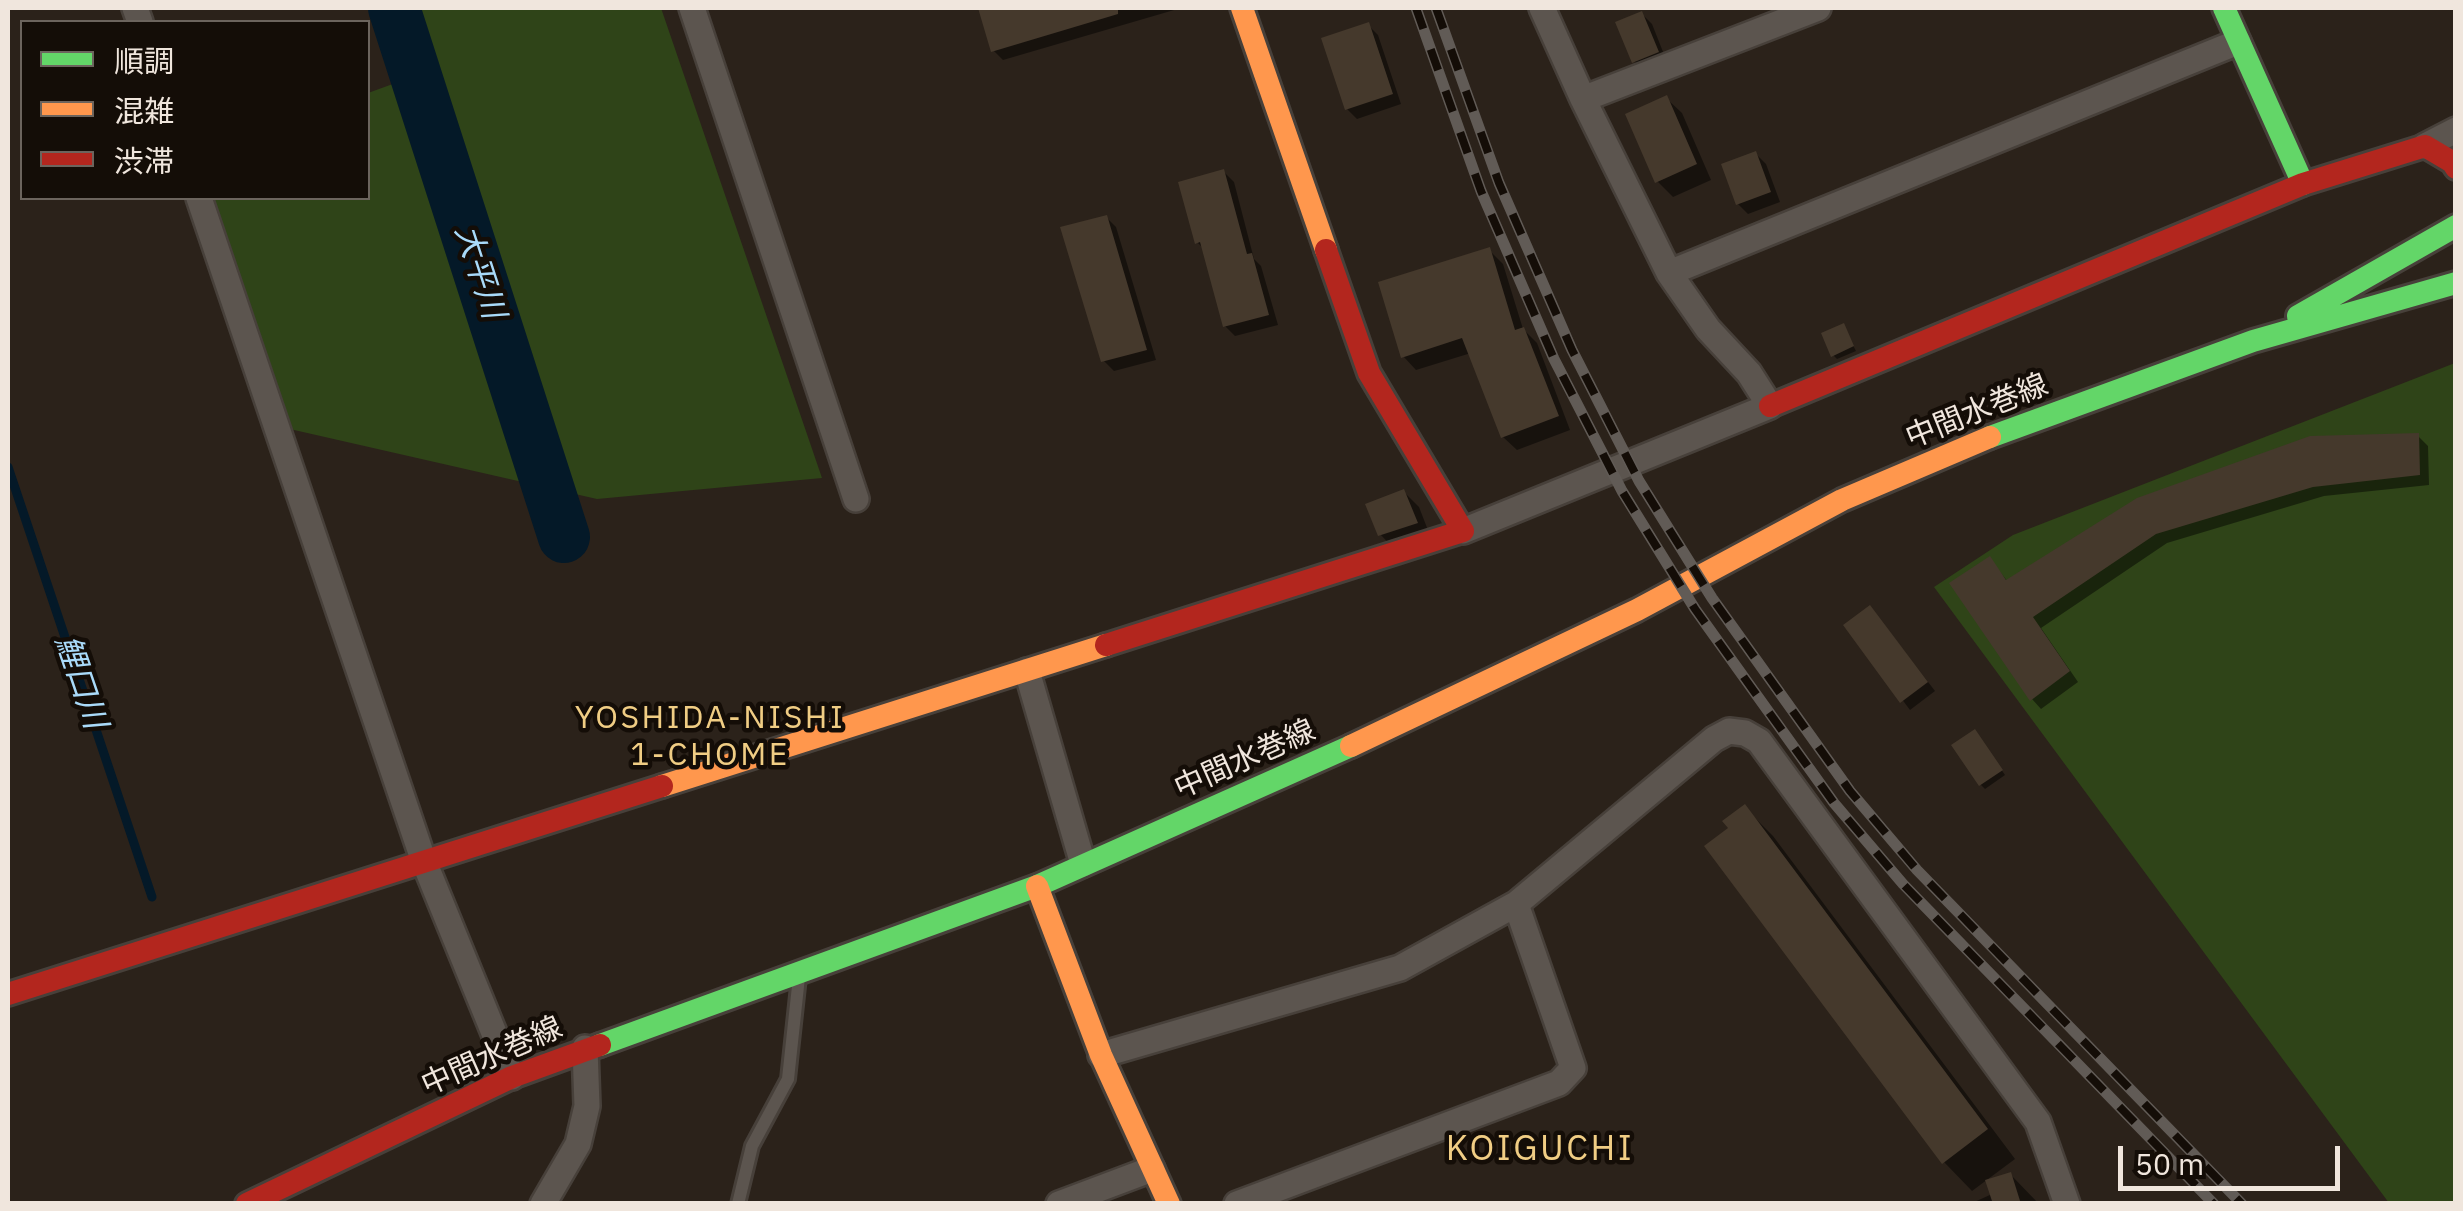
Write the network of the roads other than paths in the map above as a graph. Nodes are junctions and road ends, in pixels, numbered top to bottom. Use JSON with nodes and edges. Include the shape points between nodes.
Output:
{"nodes":[{"id":1,"x":692,"y":8,"type":"edge"},
{"id":2,"x":1242,"y":8,"type":"edge"},
{"id":3,"x":1542,"y":8,"type":"edge"},
{"id":4,"x":1818,"y":8,"type":"edge"},
{"id":5,"x":2224,"y":8,"type":"edge"},
{"id":6,"x":2238,"y":42,"type":"junction"},
{"id":7,"x":1583,"y":100,"type":"junction"},
{"id":8,"x":2456,"y":130,"type":"edge"},
{"id":9,"x":2425,"y":146,"type":"junction"},
{"id":10,"x":2456,"y":168,"type":"edge"},
{"id":11,"x":2303,"y":184,"type":"junction"},
{"id":12,"x":200,"y":200,"type":"edge"},
{"id":13,"x":2456,"y":226,"type":"edge"},
{"id":14,"x":1669,"y":273,"type":"junction"},
{"id":15,"x":2456,"y":283,"type":"edge"},
{"id":16,"x":2254,"y":341,"type":"junction"},
{"id":17,"x":1770,"y":406,"type":"junction"},
{"id":18,"x":856,"y":499,"type":"dead end"},
{"id":19,"x":1464,"y":531,"type":"junction"},
{"id":20,"x":1027,"y":671,"type":"junction"},
{"id":21,"x":423,"y":859,"type":"junction"},
{"id":22,"x":1084,"y":864,"type":"junction"},
{"id":23,"x":1038,"y":886,"type":"junction"},
{"id":24,"x":1516,"y":904,"type":"junction"},
{"id":25,"x":800,"y":974,"type":"junction"},
{"id":26,"x":8,"y":994,"type":"edge"},
{"id":27,"x":585,"y":1048,"type":"junction"},
{"id":28,"x":1101,"y":1054,"type":"junction"},
{"id":29,"x":512,"y":1077,"type":"junction"},
{"id":30,"x":1152,"y":1169,"type":"junction"},
{"id":31,"x":278,"y":1196,"type":"edge"},
{"id":32,"x":247,"y":1204,"type":"edge"},
{"id":33,"x":543,"y":1204,"type":"edge"},
{"id":34,"x":738,"y":1204,"type":"edge"},
{"id":35,"x":1060,"y":1204,"type":"edge"},
{"id":36,"x":1168,"y":1204,"type":"edge"},
{"id":37,"x":1236,"y":1204,"type":"edge"},
{"id":38,"x":2067,"y":1204,"type":"edge"}],
"edges":[{"from":1,"to":18,"type":"street"},
{"from":2,"to":19,"type":"street","via":[[1369,373]]},
{"from":3,"to":7,"type":"street"},
{"from":4,"to":7,"type":"street"},
{"from":5,"to":6,"type":"street"},
{"from":6,"to":11,"type":"street"},
{"from":6,"to":14,"type":"street"},
{"from":7,"to":14,"type":"street"},
{"from":8,"to":9,"type":"street"},
{"from":9,"to":10,"type":"street"},
{"from":9,"to":11,"type":"street"},
{"from":11,"to":17,"type":"street"},
{"from":12,"to":21,"type":"street"},
{"from":13,"to":16,"type":"street","name":"中間水巻線"},
{"from":14,"to":17,"type":"street"},
{"from":15,"to":16,"type":"street","name":"中間水巻線"},
{"from":16,"to":22,"type":"street","name":"中間水巻線","via":[[2032,420],[1842,500],[1637,610]]},
{"from":17,"to":19,"type":"street"},
{"from":19,"to":20,"type":"street"},
{"from":20,"to":21,"type":"street"},
{"from":20,"to":22,"type":"street"},
{"from":21,"to":26,"type":"street"},
{"from":21,"to":29,"type":"street"},
{"from":22,"to":23,"type":"street","name":"中間水巻線"},
{"from":23,"to":25,"type":"street","name":"中間水巻線"},
{"from":23,"to":28,"type":"street"},
{"from":24,"to":28,"type":"street","via":[[1400,968]]},
{"from":24,"to":37,"type":"street","via":[[1573,1068],[1559,1083]]},
{"from":24,"to":38,"type":"street","via":[[1714,739],[1729,730],[1746,733],[1759,741],[2038,1122]]},
{"from":25,"to":27,"type":"street","name":"中間水巻線"},
{"from":25,"to":34,"type":"lane","via":[[788,1078],[752,1146]]},
{"from":27,"to":29,"type":"street","name":"中間水巻線"},
{"from":27,"to":33,"type":"street","via":[[586,1106],[578,1144]]},
{"from":28,"to":30,"type":"street"},
{"from":29,"to":31,"type":"street","name":"中間水巻線"},
{"from":30,"to":35,"type":"street"},
{"from":30,"to":36,"type":"street"},
{"from":31,"to":32,"type":"street","name":"中間水巻線"}]}
